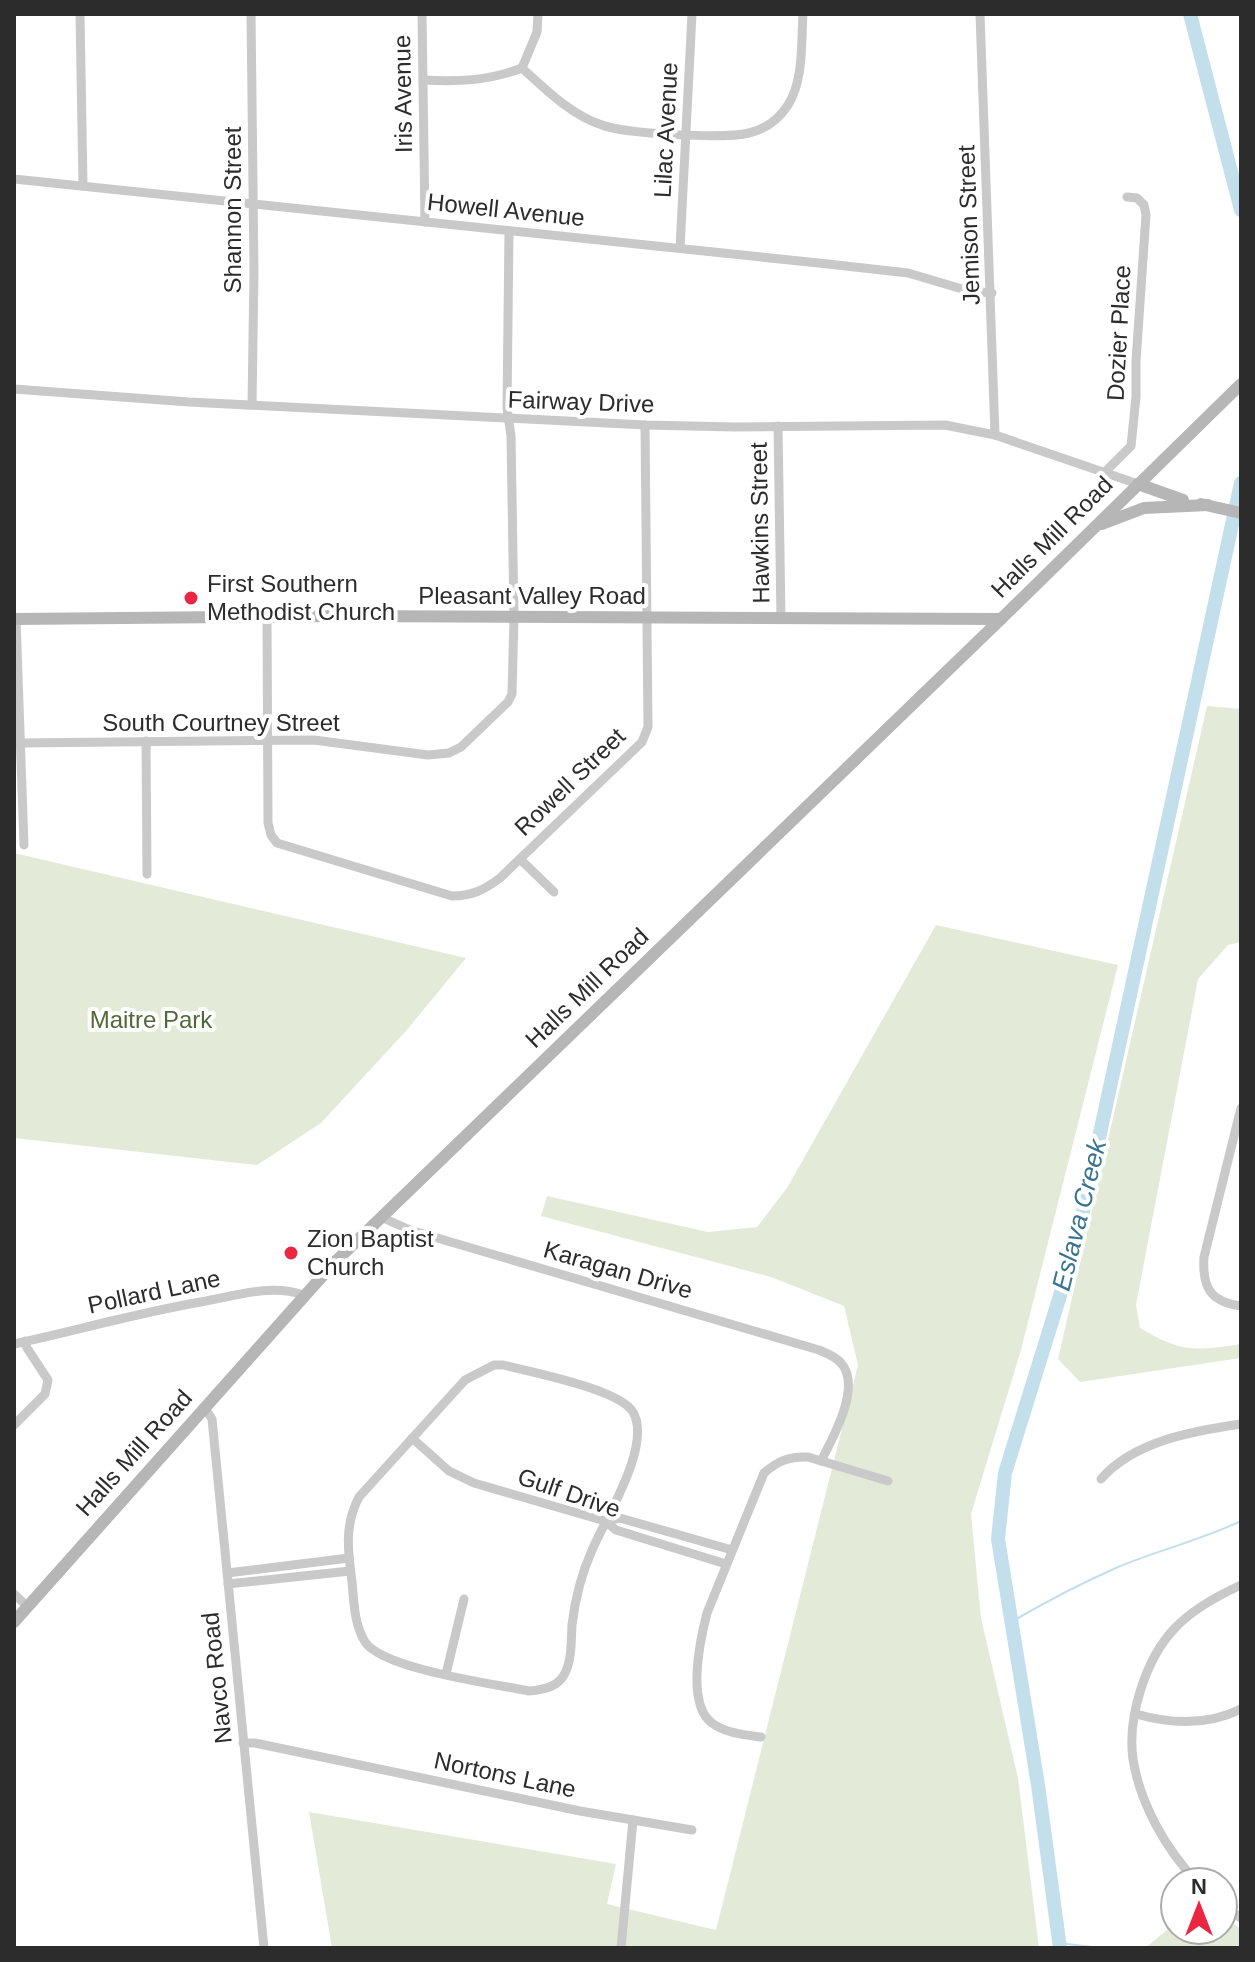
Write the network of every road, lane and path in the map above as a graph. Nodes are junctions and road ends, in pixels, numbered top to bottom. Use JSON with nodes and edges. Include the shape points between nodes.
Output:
{"nodes":[{"id":1,"x":80,"y":14,"type":"edge"},
{"id":2,"x":251,"y":14,"type":"edge"},
{"id":3,"x":422,"y":14,"type":"edge"},
{"id":4,"x":538,"y":14,"type":"edge"},
{"id":5,"x":692,"y":14,"type":"edge"},
{"id":6,"x":803,"y":14,"type":"edge"},
{"id":7,"x":980,"y":14,"type":"edge"},
{"id":8,"x":522,"y":68,"type":"junction"},
{"id":9,"x":423,"y":80,"type":"junction"},
{"id":10,"x":685,"y":133,"type":"junction"},
{"id":11,"x":14,"y":179,"type":"edge"},
{"id":12,"x":83,"y":186,"type":"junction"},
{"id":13,"x":1127,"y":197,"type":"dead end"},
{"id":14,"x":253,"y":204,"type":"junction"},
{"id":15,"x":425,"y":222,"type":"junction"},
{"id":16,"x":509,"y":231,"type":"junction"},
{"id":17,"x":680,"y":248,"type":"junction"},
{"id":18,"x":992,"y":293,"type":"junction"},
{"id":19,"x":1241,"y":384,"type":"edge"},
{"id":20,"x":14,"y":389,"type":"edge"},
{"id":21,"x":252,"y":405,"type":"junction"},
{"id":22,"x":509,"y":419,"type":"junction"},
{"id":23,"x":645,"y":425,"type":"junction"},
{"id":24,"x":778,"y":426,"type":"junction"},
{"id":25,"x":995,"y":435,"type":"junction"},
{"id":26,"x":1105,"y":472,"type":"junction"},
{"id":27,"x":1138,"y":484,"type":"junction"},
{"id":28,"x":1208,"y":505,"type":"junction"},
{"id":29,"x":1241,"y":513,"type":"edge"},
{"id":30,"x":1092,"y":529,"type":"junction"},
{"id":31,"x":267,"y":617,"type":"junction"},
{"id":32,"x":514,"y":617,"type":"junction"},
{"id":33,"x":15,"y":619,"type":"edge"},
{"id":34,"x":648,"y":619,"type":"junction"},
{"id":35,"x":781,"y":619,"type":"junction"},
{"id":36,"x":1001,"y":619,"type":"junction"},
{"id":37,"x":267,"y":740,"type":"junction"},
{"id":38,"x":146,"y":741,"type":"junction"},
{"id":39,"x":20,"y":743,"type":"junction"},
{"id":40,"x":24,"y":845,"type":"dead end"},
{"id":41,"x":520,"y":859,"type":"junction"},
{"id":42,"x":147,"y":874,"type":"dead end"},
{"id":43,"x":554,"y":892,"type":"dead end"},
{"id":44,"x":1241,"y":1108,"type":"edge"},
{"id":45,"x":1230,"y":1155,"type":"junction"},
{"id":46,"x":1241,"y":1158,"type":"edge"},
{"id":47,"x":381,"y":1217,"type":"junction"},
{"id":48,"x":303,"y":1295,"type":"junction"},
{"id":49,"x":1241,"y":1306,"type":"edge"},
{"id":50,"x":25,"y":1341,"type":"junction"},
{"id":51,"x":14,"y":1344,"type":"edge"},
{"id":52,"x":204,"y":1407,"type":"junction"},
{"id":53,"x":1241,"y":1424,"type":"edge"},
{"id":54,"x":14,"y":1425,"type":"edge"},
{"id":55,"x":412,"y":1438,"type":"junction"},
{"id":56,"x":821,"y":1461,"type":"junction"},
{"id":57,"x":1101,"y":1479,"type":"dead end"},
{"id":58,"x":888,"y":1481,"type":"dead end"},
{"id":59,"x":605,"y":1521,"type":"junction"},
{"id":60,"x":665,"y":1530,"type":"junction"},
{"id":61,"x":661,"y":1543,"type":"junction"},
{"id":62,"x":732,"y":1550,"type":"junction"},
{"id":63,"x":349,"y":1558,"type":"junction"},
{"id":64,"x":726,"y":1564,"type":"junction"},
{"id":65,"x":350,"y":1571,"type":"junction"},
{"id":66,"x":227,"y":1578,"type":"junction"},
{"id":67,"x":1241,"y":1585,"type":"edge"},
{"id":68,"x":14,"y":1594,"type":"edge"},
{"id":69,"x":464,"y":1599,"type":"dead end"},
{"id":70,"x":27,"y":1606,"type":"junction"},
{"id":71,"x":14,"y":1622,"type":"edge"},
{"id":72,"x":446,"y":1674,"type":"junction"},
{"id":73,"x":1240,"y":1713,"type":"edge"},
{"id":74,"x":1136,"y":1714,"type":"junction"},
{"id":75,"x":761,"y":1737,"type":"dead end"},
{"id":76,"x":243,"y":1743,"type":"junction"},
{"id":77,"x":633,"y":1820,"type":"junction"},
{"id":78,"x":692,"y":1830,"type":"dead end"},
{"id":79,"x":1182,"y":1866,"type":"edge"},
{"id":80,"x":264,"y":1948,"type":"edge"},
{"id":81,"x":621,"y":1948,"type":"edge"}],
"edges":[{"from":1,"to":12,"type":"street"},
{"from":2,"to":14,"type":"street","name":"Shannon Street"},
{"from":3,"to":9,"type":"street","name":"Iris Avenue"},
{"from":4,"to":8,"type":"street","via":[[537,32]]},
{"from":5,"to":10,"type":"street","name":"Lilac Avenue"},
{"from":6,"to":10,"type":"street","via":[[799,69],[790,102],[769,125],[730,136]]},
{"from":7,"to":18,"type":"street","name":"Jemison Street"},
{"from":8,"to":9,"type":"street","via":[[464,82]]},
{"from":8,"to":10,"type":"street","via":[[600,125]]},
{"from":9,"to":15,"type":"street","name":"Iris Avenue"},
{"from":10,"to":17,"type":"street","name":"Lilac Avenue"},
{"from":11,"to":12,"type":"street","name":"Howell Avenue"},
{"from":12,"to":14,"type":"street","name":"Howell Avenue"},
{"from":13,"to":26,"type":"street","name":"Dozier Place","via":[[1137,198],[1146,215],[1136,397],[1131,446]]},
{"from":14,"to":15,"type":"street","name":"Howell Avenue"},
{"from":14,"to":21,"type":"street","name":"Shannon Street"},
{"from":15,"to":16,"type":"street","name":"Howell Avenue"},
{"from":16,"to":17,"type":"street","name":"Howell Avenue"},
{"from":16,"to":22,"type":"street","name":"South Courtney Street"},
{"from":17,"to":18,"type":"street","name":"Howell Avenue","via":[[908,273]]},
{"from":18,"to":25,"type":"street","name":"Jemison Street"},
{"from":19,"to":27,"type":"street"},
{"from":20,"to":21,"type":"street","name":"Fairway Drive"},
{"from":21,"to":22,"type":"street","name":"Fairway Drive"},
{"from":22,"to":23,"type":"street","name":"Fairway Drive"},
{"from":22,"to":32,"type":"street","name":"South Courtney Street"},
{"from":23,"to":24,"type":"street","name":"Fairway Drive"},
{"from":23,"to":34,"type":"street","name":"Rowell Street"},
{"from":24,"to":25,"type":"street","name":"Fairway Drive","via":[[945,425]]},
{"from":24,"to":35,"type":"street","name":"Hawkins Street"},
{"from":25,"to":26,"type":"street","name":"Fairway Drive"},
{"from":26,"to":27,"type":"street","name":"Fairway Drive"},
{"from":27,"to":28,"type":"street","name":"Halls Mill Road"},
{"from":27,"to":30,"type":"street","name":"Halls Mill Road"},
{"from":28,"to":29,"type":"street","name":"Halls Mill Road"},
{"from":28,"to":30,"type":"street","via":[[1144,508]]},
{"from":30,"to":36,"type":"street","name":"Halls Mill Road"},
{"from":31,"to":32,"type":"street","name":"Pleasant Valley Road"},
{"from":31,"to":33,"type":"street","name":"Pleasant Valley Road"},
{"from":31,"to":37,"type":"street"},
{"from":32,"to":34,"type":"street","name":"Pleasant Valley Road"},
{"from":32,"to":37,"type":"street","name":"South Courtney Street","via":[[508,702],[449,753]]},
{"from":33,"to":39,"type":"street"},
{"from":34,"to":35,"type":"street","name":"Pleasant Valley Road"},
{"from":34,"to":41,"type":"street","name":"Rowell Street","via":[[648,727],[642,742]]},
{"from":35,"to":36,"type":"street","name":"Pleasant Valley Road"},
{"from":36,"to":47,"type":"street","name":"Halls Mill Road"},
{"from":37,"to":38,"type":"street","name":"South Courtney Street"},
{"from":37,"to":41,"type":"street","name":"Rowell Street","via":[[268,823],[277,843],[288,849],[463,896],[483,891]]},
{"from":38,"to":39,"type":"street","name":"South Courtney Street"},
{"from":38,"to":42,"type":"street"},
{"from":39,"to":40,"type":"street"},
{"from":41,"to":43,"type":"street"},
{"from":44,"to":45,"type":"street"},
{"from":45,"to":46,"type":"street"},
{"from":45,"to":49,"type":"street","via":[[1203,1270],[1217,1299]]},
{"from":47,"to":48,"type":"street","name":"Halls Mill Road"},
{"from":47,"to":56,"type":"street","name":"Karagan Drive","via":[[410,1230],[819,1350],[843,1364],[848,1392]]},
{"from":48,"to":50,"type":"street","name":"Pollard Lane","via":[[290,1290],[240,1294]]},
{"from":48,"to":52,"type":"street","name":"Halls Mill Road"},
{"from":50,"to":51,"type":"street","name":"Pollard Lane"},
{"from":50,"to":54,"type":"street","via":[[48,1380],[45,1394]]},
{"from":52,"to":66,"type":"street","name":"Navco Road","via":[[212,1419]]},
{"from":52,"to":70,"type":"street","name":"Halls Mill Road"},
{"from":53,"to":57,"type":"street","via":[[1145,1448],[1124,1457]]},
{"from":55,"to":59,"type":"street","name":"Gulf Drive","via":[[449,1471],[474,1483]]},
{"from":55,"to":59,"type":"street","via":[[465,1380],[494,1365],[621,1400],[631,1409],[637,1452]]},
{"from":55,"to":63,"type":"street","via":[[354,1505]]},
{"from":56,"to":58,"type":"street"},
{"from":56,"to":62,"type":"street","via":[[795,1456],[764,1473]]},
{"from":59,"to":60,"type":"street","via":[[620,1518]]},
{"from":59,"to":61,"type":"street","name":"Gulf Drive","via":[[616,1530]]},
{"from":59,"to":72,"type":"street","via":[[586,1563],[569,1660],[558,1683],[529,1691]]},
{"from":60,"to":61,"type":"street"},
{"from":60,"to":62,"type":"street"},
{"from":61,"to":64,"type":"street","name":"Gulf Drive"},
{"from":62,"to":64,"type":"street"},
{"from":63,"to":65,"type":"street"},
{"from":63,"to":66,"type":"street"},
{"from":64,"to":75,"type":"street","via":[[702,1635],[697,1694],[711,1722]]},
{"from":65,"to":66,"type":"street"},
{"from":65,"to":72,"type":"street","via":[[357,1623],[376,1653]]},
{"from":66,"to":76,"type":"street","name":"Navco Road"},
{"from":67,"to":74,"type":"street","via":[[1199,1608],[1164,1641],[1149,1667]]},
{"from":68,"to":70,"type":"street"},
{"from":69,"to":72,"type":"street"},
{"from":70,"to":71,"type":"street","name":"Halls Mill Road"},
{"from":73,"to":74,"type":"street","via":[[1187,1723]]},
{"from":74,"to":79,"type":"street","via":[[1133,1758],[1141,1788],[1159,1832]]},
{"from":76,"to":77,"type":"street","name":"Nortons Lane"},
{"from":76,"to":80,"type":"street","name":"Navco Road"},
{"from":77,"to":78,"type":"street","name":"Nortons Lane"},
{"from":77,"to":81,"type":"street"}]}
